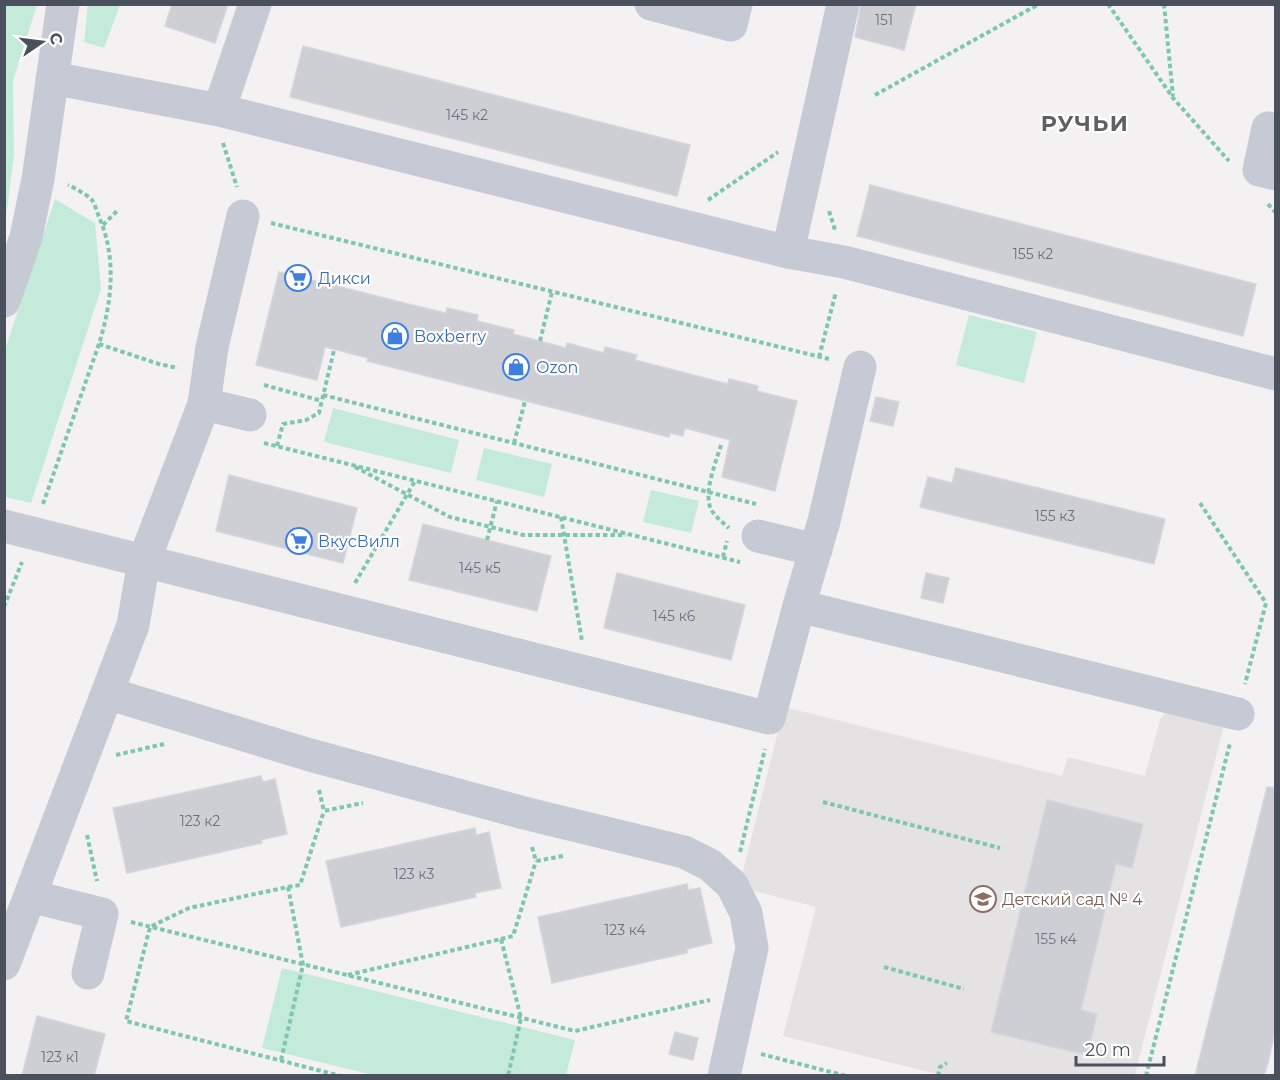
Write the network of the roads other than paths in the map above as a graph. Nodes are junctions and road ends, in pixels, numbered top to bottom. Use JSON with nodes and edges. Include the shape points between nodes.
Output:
{"nodes":[{"id":1,"x":63,"y":4,"type":"edge"},
{"id":2,"x":255,"y":4,"type":"edge"},
{"id":3,"x":651,"y":4,"type":"edge"},
{"id":4,"x":736,"y":4,"type":"edge"},
{"id":5,"x":843,"y":4,"type":"edge"},
{"id":6,"x":52,"y":78,"type":"junction"},
{"id":7,"x":219,"y":110,"type":"junction"},
{"id":8,"x":1268,"y":128,"type":"dead end"},
{"id":9,"x":1272,"y":189,"type":"edge"},
{"id":10,"x":243,"y":216,"type":"road end"},
{"id":11,"x":788,"y":252,"type":"junction"},
{"id":12,"x":4,"y":301,"type":"edge"},
{"id":13,"x":860,"y":367,"type":"road end"},
{"id":14,"x":1275,"y":374,"type":"edge"},
{"id":15,"x":207,"y":389,"type":"junction"},
{"id":16,"x":252,"y":428,"type":"road end"},
{"id":17,"x":18,"y":529,"type":"edge"},
{"id":18,"x":745,"y":535,"type":"road end"},
{"id":19,"x":816,"y":550,"type":"junction"},
{"id":20,"x":144,"y":561,"type":"junction"},
{"id":21,"x":799,"y":606,"type":"junction"},
{"id":22,"x":107,"y":693,"type":"junction"},
{"id":23,"x":1238,"y":714,"type":"road end"},
{"id":24,"x":30,"y":896,"type":"junction"},
{"id":25,"x":4,"y":964,"type":"edge"},
{"id":26,"x":87,"y":973,"type":"dead end"},
{"id":27,"x":727,"y":1061,"type":"edge"}],
"edges":[{"from":1,"to":6,"type":"street"},
{"from":2,"to":7,"type":"street"},
{"from":3,"to":4,"type":"street","via":[[731,26]]},
{"from":5,"to":11,"type":"street"},
{"from":6,"to":7,"type":"street"},
{"from":6,"to":12,"type":"street","via":[[26,237]]},
{"from":7,"to":11,"type":"street"},
{"from":8,"to":9,"type":"street","via":[[1259,170]]},
{"from":10,"to":15,"type":"street","via":[[214,337]]},
{"from":11,"to":14,"type":"street","via":[[844,262]]},
{"from":13,"to":19,"type":"street"},
{"from":15,"to":16,"type":"street"},
{"from":15,"to":20,"type":"street"},
{"from":17,"to":20,"type":"street"},
{"from":18,"to":19,"type":"street"},
{"from":19,"to":21,"type":"street"},
{"from":20,"to":21,"type":"street","via":[[769,718]]},
{"from":20,"to":22,"type":"street","via":[[133,625]]},
{"from":21,"to":23,"type":"street"},
{"from":22,"to":24,"type":"street"},
{"from":22,"to":27,"type":"street","via":[[333,761],[684,852],[710,865],[732,885],[746,913],[752,948]]},
{"from":24,"to":25,"type":"street"},
{"from":24,"to":26,"type":"street","via":[[102,914]]}]}
